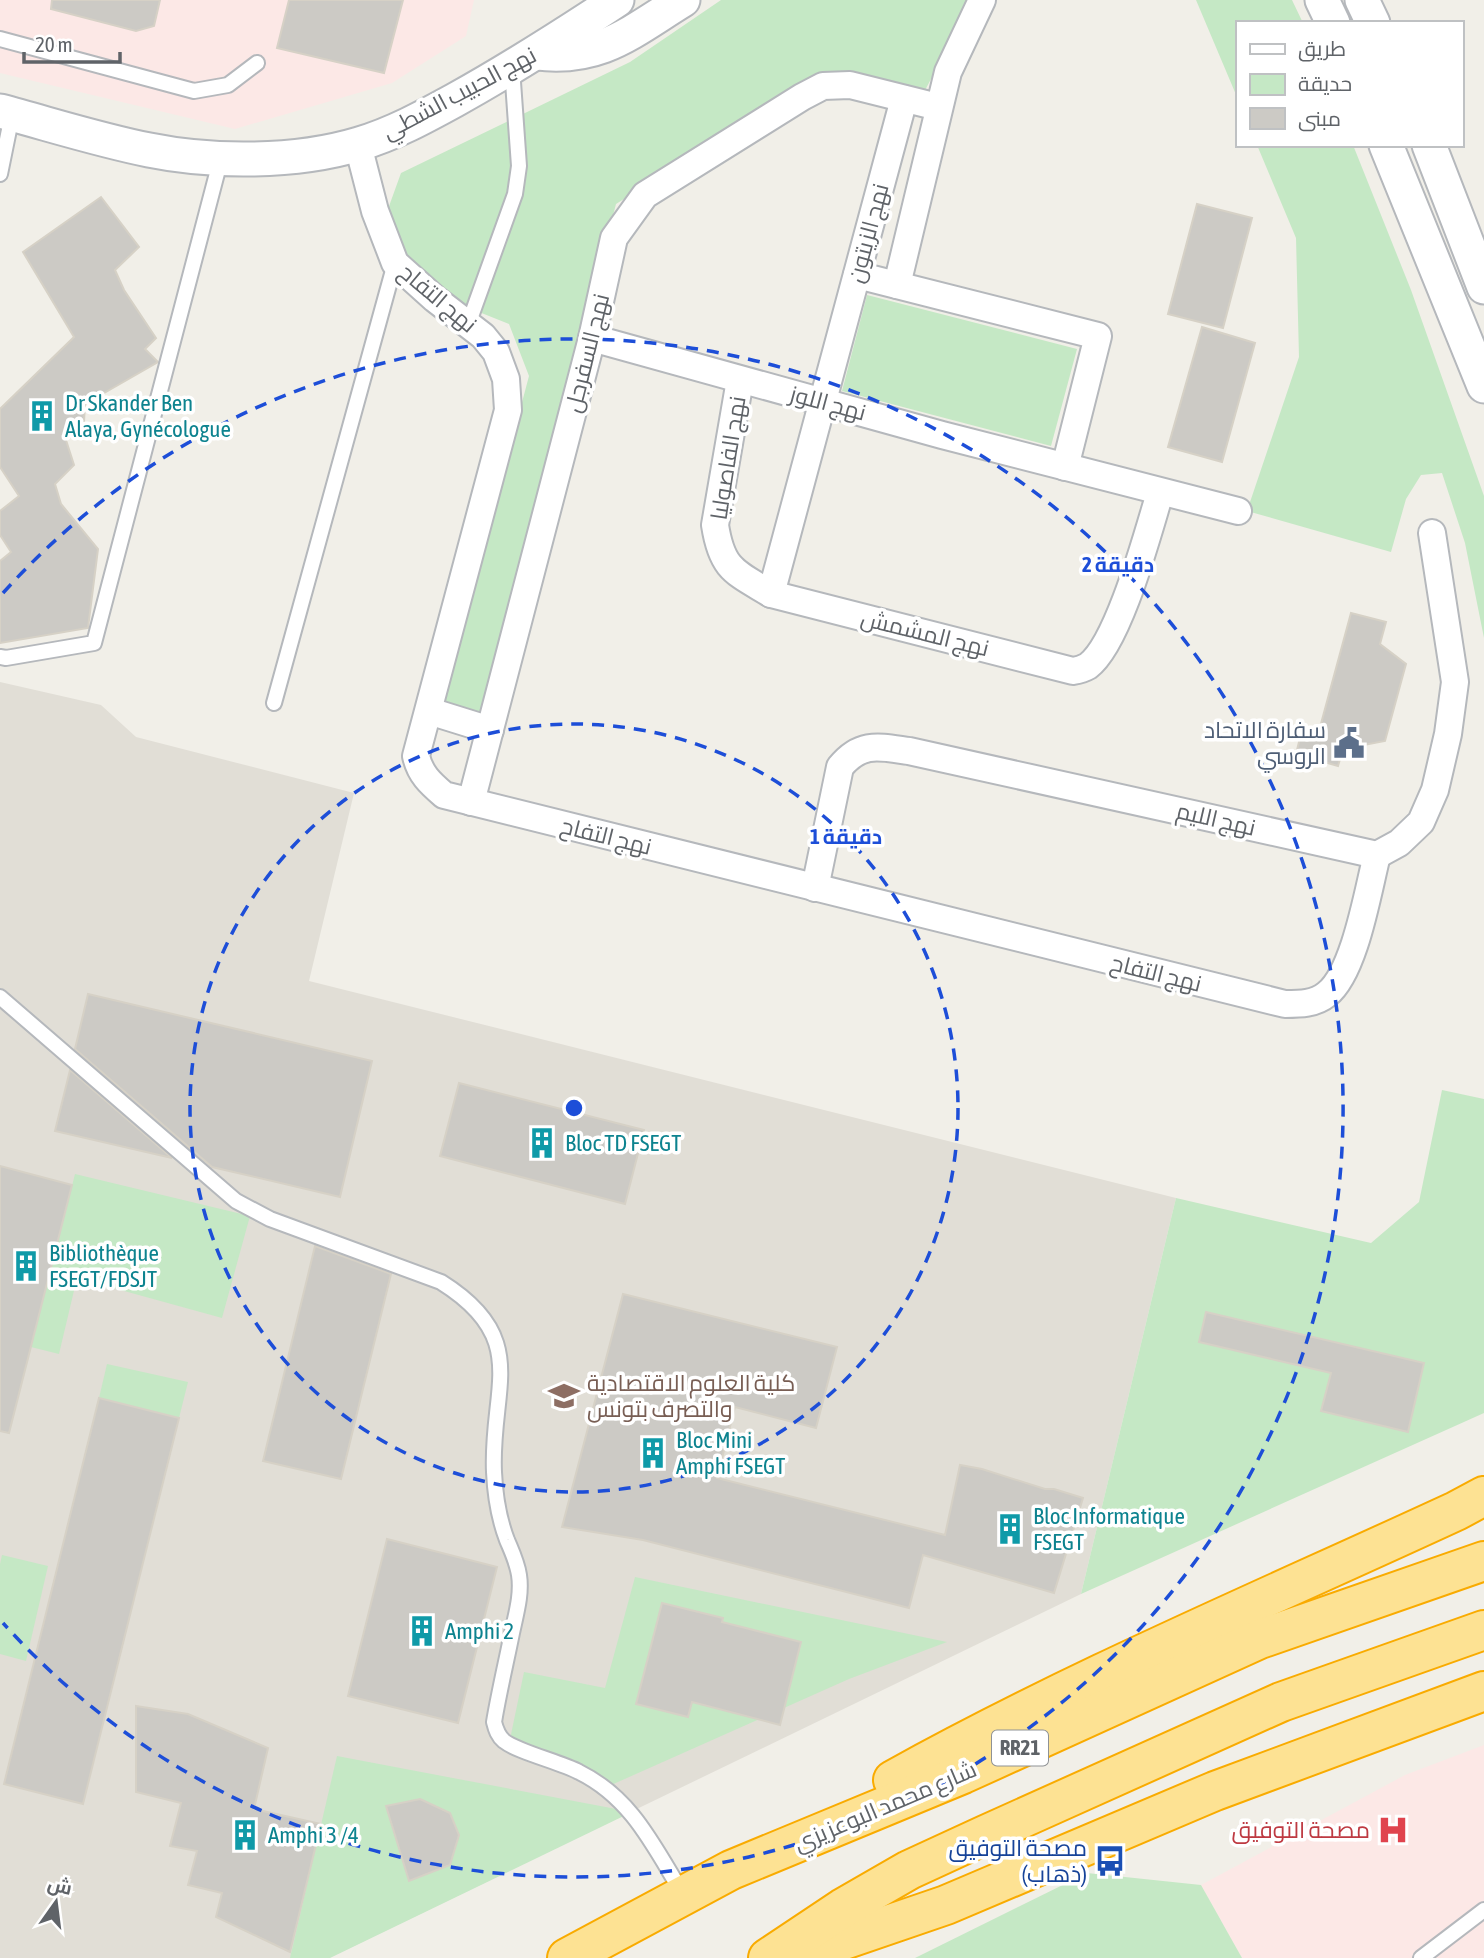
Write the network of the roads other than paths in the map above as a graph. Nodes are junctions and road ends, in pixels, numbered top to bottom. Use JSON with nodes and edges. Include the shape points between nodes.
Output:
{"nodes":[{"id":1,"x":617,"y":0,"type":"edge"},
{"id":2,"x":682,"y":0,"type":"edge"},
{"id":3,"x":982,"y":0,"type":"edge"},
{"id":4,"x":1322,"y":0,"type":"edge"},
{"id":5,"x":1362,"y":0,"type":"edge"},
{"id":6,"x":1332,"y":21,"type":"edge"},
{"id":7,"x":1372,"y":21,"type":"edge"},
{"id":8,"x":0,"y":39,"type":"edge"},
{"id":9,"x":524,"y":60,"type":"junction"},
{"id":10,"x":257,"y":63,"type":"dead end"},
{"id":11,"x":904,"y":99,"type":"junction"},
{"id":12,"x":938,"y":107,"type":"junction"},
{"id":13,"x":6,"y":113,"type":"edge"},
{"id":14,"x":358,"y":145,"type":"junction"},
{"id":15,"x":1388,"y":147,"type":"edge"},
{"id":16,"x":1430,"y":147,"type":"edge"},
{"id":17,"x":221,"y":158,"type":"junction"},
{"id":18,"x":0,"y":174,"type":"edge"},
{"id":19,"x":395,"y":263,"type":"junction"},
{"id":20,"x":857,"y":275,"type":"junction"},
{"id":21,"x":897,"y":285,"type":"junction"},
{"id":22,"x":1484,"y":287,"type":"edge"},
{"id":23,"x":468,"y":325,"type":"junction"},
{"id":24,"x":592,"y":338,"type":"junction"},
{"id":25,"x":740,"y":380,"type":"junction"},
{"id":26,"x":1484,"y":386,"type":"edge"},
{"id":27,"x":822,"y":401,"type":"junction"},
{"id":28,"x":1065,"y":467,"type":"junction"},
{"id":29,"x":1160,"y":493,"type":"junction"},
{"id":30,"x":1238,"y":511,"type":"dead end"},
{"id":31,"x":1432,"y":533,"type":"dead end"},
{"id":32,"x":771,"y":594,"type":"junction"},
{"id":33,"x":0,"y":657,"type":"edge"},
{"id":34,"x":274,"y":703,"type":"dead end"},
{"id":35,"x":429,"y":711,"type":"junction"},
{"id":36,"x":489,"y":730,"type":"junction"},
{"id":37,"x":471,"y":802,"type":"junction"},
{"id":38,"x":1377,"y":855,"type":"junction"},
{"id":39,"x":815,"y":888,"type":"junction"},
{"id":40,"x":0,"y":997,"type":"edge"},
{"id":41,"x":1484,"y":1496,"type":"edge"},
{"id":42,"x":1484,"y":1561,"type":"edge"},
{"id":43,"x":1484,"y":1630,"type":"edge"},
{"id":44,"x":1484,"y":1691,"type":"edge"},
{"id":45,"x":731,"y":1870,"type":"junction"},
{"id":46,"x":684,"y":1895,"type":"junction"},
{"id":47,"x":1484,"y":1910,"type":"edge"},
{"id":48,"x":567,"y":1958,"type":"edge"},
{"id":49,"x":768,"y":1958,"type":"edge"},
{"id":50,"x":792,"y":1958,"type":"edge"},
{"id":51,"x":1421,"y":1958,"type":"edge"}],
"edges":[{"from":1,"to":9,"type":"street","name":"نهج الحبيب الشطي"},
{"from":2,"to":9,"type":"street","via":[[605,46]]},
{"from":3,"to":12,"type":"street","name":"نهج الزيتون","via":[[948,72]]},
{"from":4,"to":6,"type":"street"},
{"from":5,"to":7,"type":"street"},
{"from":8,"to":10,"type":"lane","via":[[194,90],[228,85]]},
{"from":9,"to":14,"type":"street","name":"نهج الحبيب الشطي","via":[[401,129]]},
{"from":9,"to":23,"type":"lane","via":[[515,194]]},
{"from":11,"to":12,"type":"street"},
{"from":11,"to":20,"type":"street","name":"نهج الزيتون"},
{"from":11,"to":24,"type":"street","name":"نهج السفرجل","via":[[849,85],[823,86],[645,195],[614,238]]},
{"from":12,"to":21,"type":"street","name":"نهج الزيتون"},
{"from":13,"to":17,"type":"street","name":"نهج الحبيب الشطي","via":[[150,150]]},
{"from":13,"to":18,"type":"lane"},
{"from":14,"to":17,"type":"street","name":"نهج الحبيب الشطي","via":[[277,158]]},
{"from":14,"to":19,"type":"street","name":"نهج التفاح","via":[[375,212]]},
{"from":15,"to":26,"type":"street"},
{"from":16,"to":22,"type":"street"},
{"from":17,"to":33,"type":"lane","via":[[94,643]]},
{"from":19,"to":23,"type":"street","name":"نهج التفاح"},
{"from":19,"to":34,"type":"lane"},
{"from":20,"to":21,"type":"street"},
{"from":20,"to":27,"type":"street","name":"نهج الزيتون"},
{"from":21,"to":28,"type":"street","via":[[1098,336]]},
{"from":23,"to":35,"type":"street","name":"نهج التفاح","via":[[496,352],[506,379],[508,410]]},
{"from":24,"to":25,"type":"street","name":"نهج اللوز"},
{"from":24,"to":36,"type":"street","name":"نهج السفرجل"},
{"from":25,"to":27,"type":"street","name":"نهج اللوز"},
{"from":25,"to":32,"type":"street","name":"نهج الفاصوليا","via":[[715,525],[719,548],[731,570]]},
{"from":27,"to":28,"type":"street","name":"نهج اللوز"},
{"from":27,"to":32,"type":"street"},
{"from":28,"to":29,"type":"street","name":"نهج اللوز"},
{"from":29,"to":30,"type":"street","name":"نهج اللوز"},
{"from":29,"to":32,"type":"street","name":"نهج المشمش","via":[[1128,595],[1107,641],[1082,670]]},
{"from":31,"to":38,"type":"street","via":[[1455,682],[1448,734],[1421,822],[1399,843]]},
{"from":35,"to":36,"type":"street"},
{"from":35,"to":37,"type":"street","name":"نهج التفاح","via":[[416,756],[419,767],[444,795]]},
{"from":36,"to":37,"type":"street","name":"نهج السفرجل"},
{"from":37,"to":39,"type":"street","name":"نهج التفاح"},
{"from":38,"to":39,"type":"street","name":"نهج التفاح","via":[[1353,951],[1337,984],[1315,1002],[1300,1004]]},
{"from":38,"to":39,"type":"street","name":"نهج الليم","via":[[873,746],[854,752],[840,767]]},
{"from":40,"to":46,"type":"lane","via":[[236,1201],[270,1219],[441,1282],[476,1309],[489,1328],[502,1367],[494,1471],[501,1517],[519,1576],[518,1606],[494,1722],[497,1732],[511,1745],[582,1773],[619,1800],[633,1813]]},
{"from":41,"to":45,"type":"highway","via":[[961,1743]]},
{"from":42,"to":45,"type":"highway","name":"شارع محمد البوعزيزي","number":"RR21","via":[[1260,1640],[963,1774]]},
{"from":43,"to":49,"type":"highway","via":[[1281,1702],[985,1835],[909,1870]]},
{"from":44,"to":50,"type":"highway","via":[[1215,1791],[946,1905]]},
{"from":45,"to":46,"type":"highway","name":"شارع محمد البوعزيزي","number":"RR21"},
{"from":46,"to":48,"type":"highway","name":"شارع محمد البوعزيزي","number":"RR21"},
{"from":47,"to":51,"type":"lane"}]}
